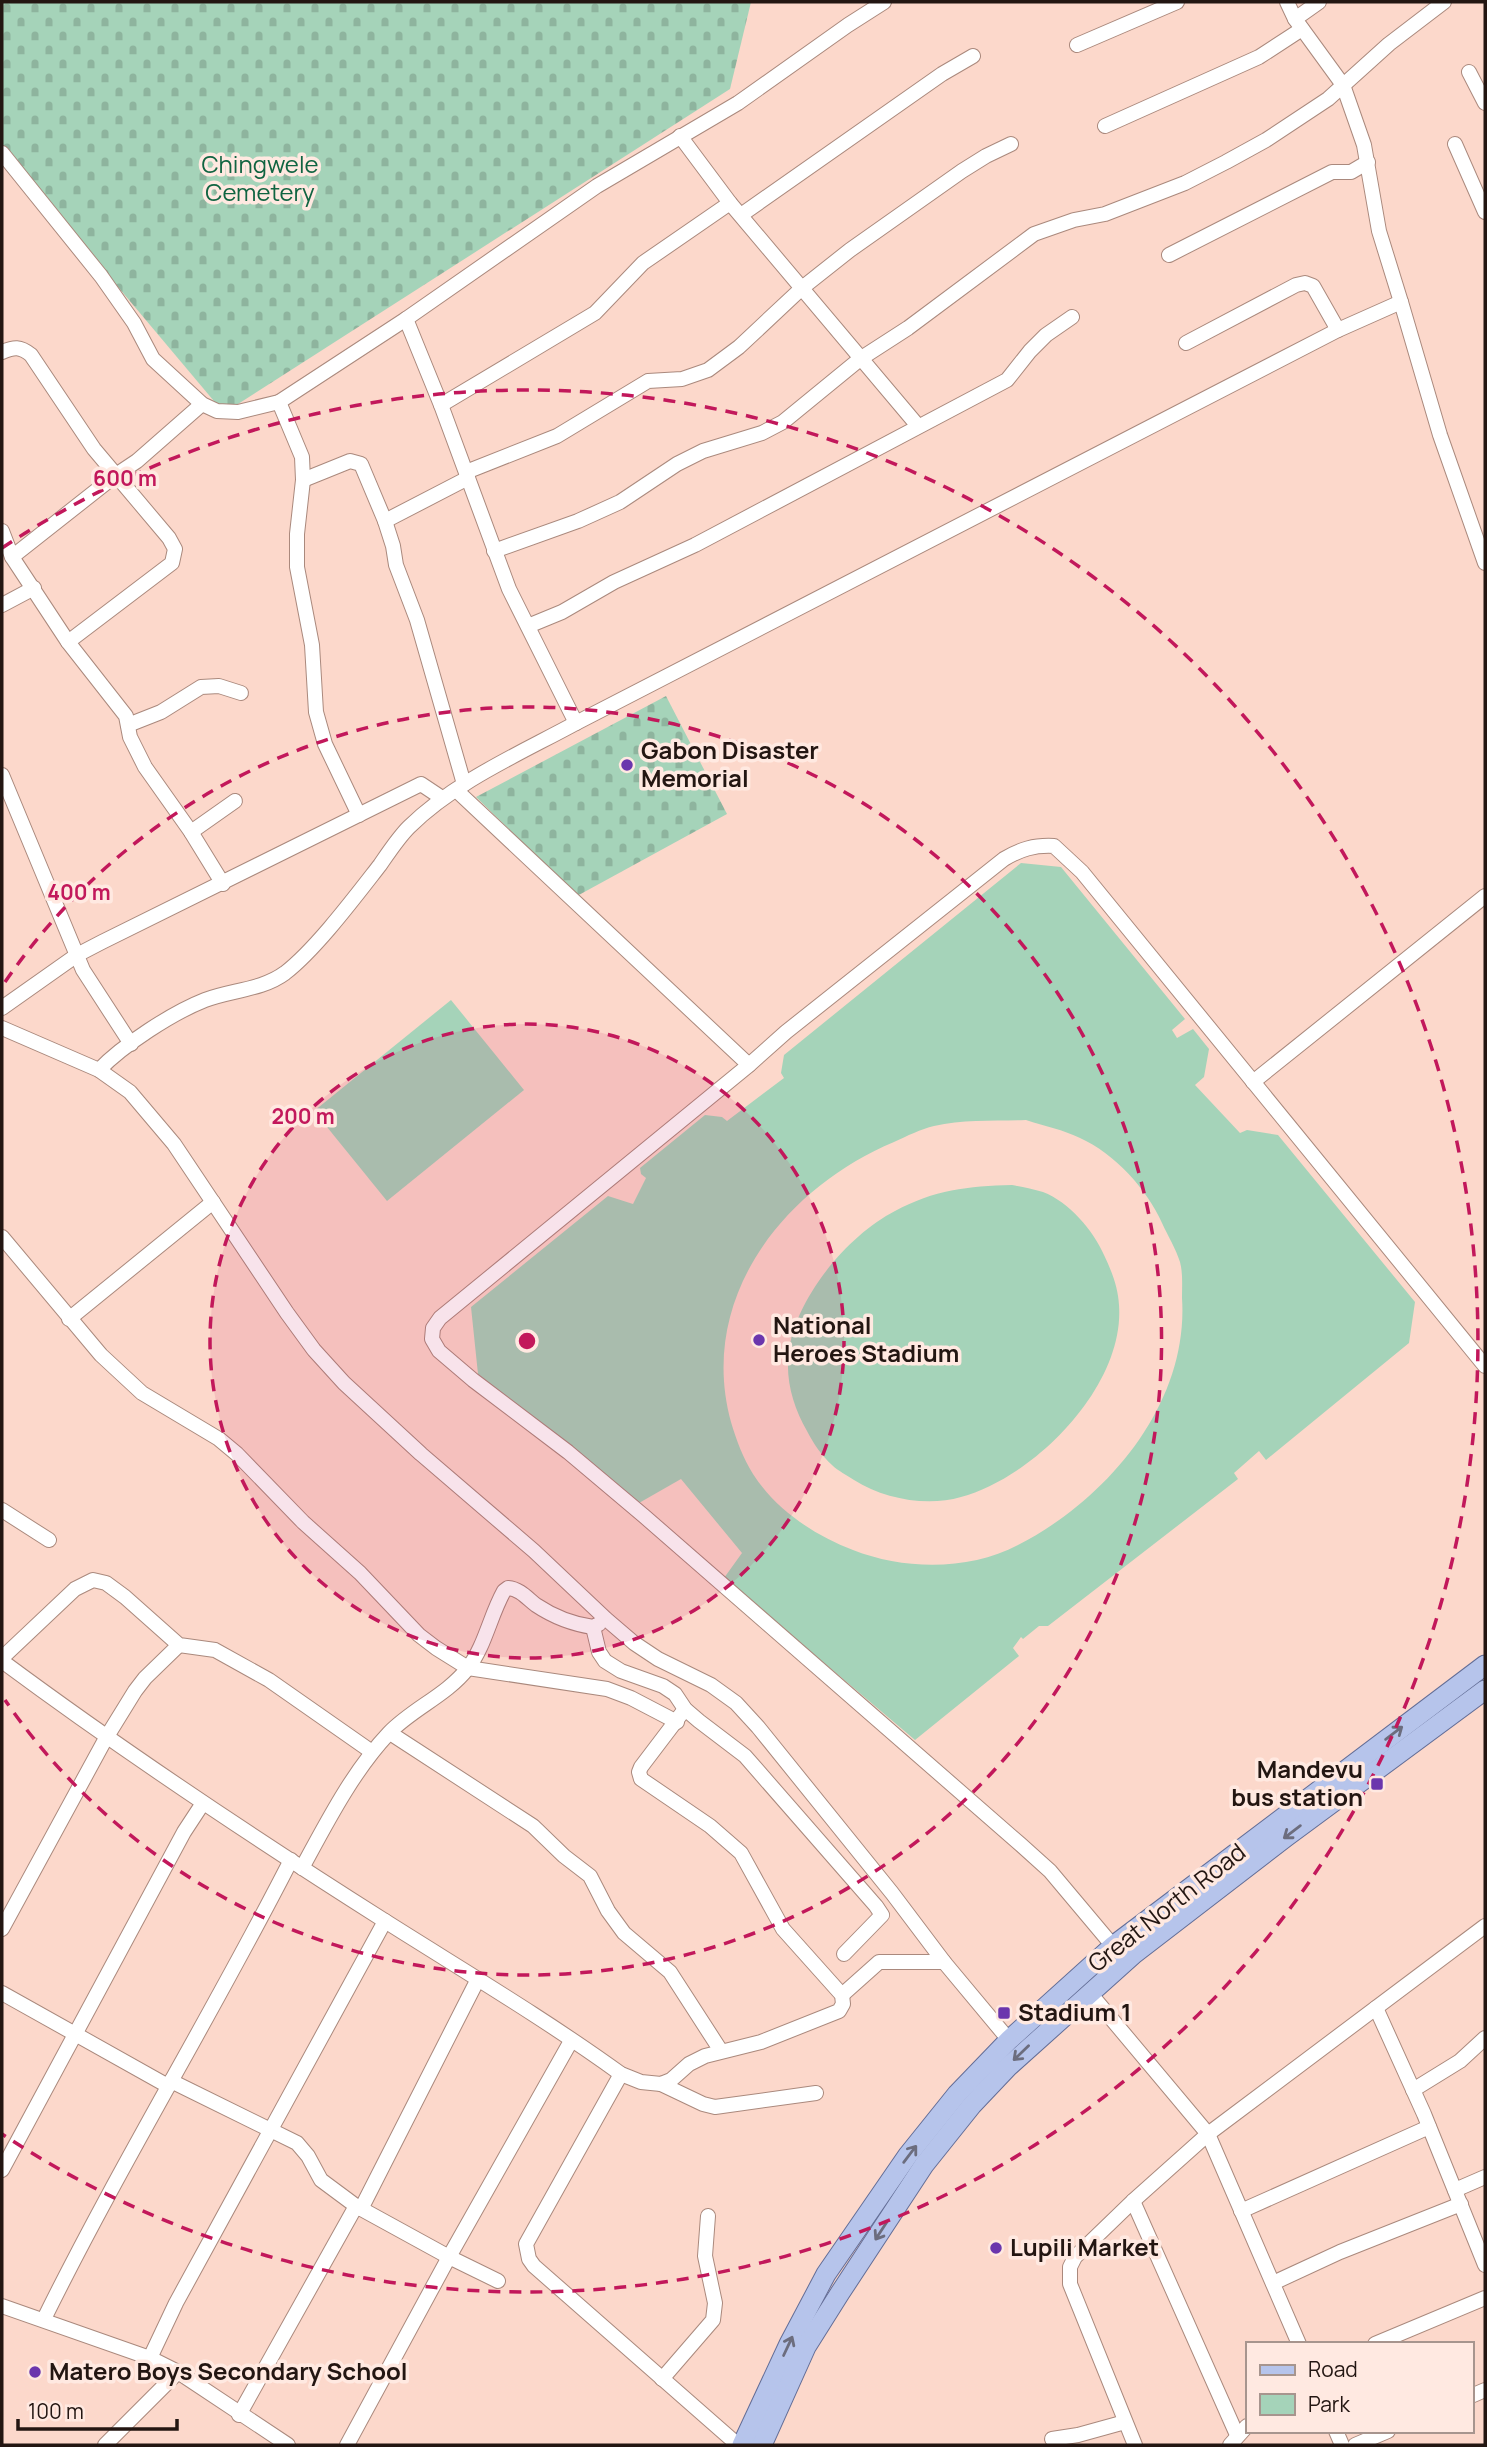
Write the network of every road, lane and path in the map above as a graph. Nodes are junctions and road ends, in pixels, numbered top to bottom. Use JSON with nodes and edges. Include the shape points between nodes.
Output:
{"nodes":[{"id":1,"x":884,"y":2,"type":"edge"},
{"id":2,"x":1177,"y":2,"type":"edge"},
{"id":3,"x":1287,"y":2,"type":"edge"},
{"id":4,"x":1319,"y":2,"type":"edge"},
{"id":5,"x":1444,"y":2,"type":"edge"},
{"id":6,"x":1299,"y":24,"type":"junction"},
{"id":7,"x":1077,"y":45,"type":"dead end"},
{"id":8,"x":973,"y":56,"type":"dead end"},
{"id":9,"x":1469,"y":72,"type":"dead end"},
{"id":10,"x":1343,"y":85,"type":"junction"},
{"id":11,"x":1485,"y":103,"type":"edge"},
{"id":12,"x":1105,"y":126,"type":"dead end"},
{"id":13,"x":680,"y":136,"type":"junction"},
{"id":14,"x":1011,"y":144,"type":"dead end"},
{"id":15,"x":1455,"y":144,"type":"dead end"},
{"id":16,"x":2,"y":153,"type":"edge"},
{"id":17,"x":1368,"y":162,"type":"junction"},
{"id":18,"x":730,"y":203,"type":"junction"},
{"id":19,"x":1485,"y":212,"type":"edge"},
{"id":20,"x":741,"y":215,"type":"junction"},
{"id":21,"x":1169,"y":255,"type":"dead end"},
{"id":22,"x":802,"y":288,"type":"junction"},
{"id":23,"x":1401,"y":302,"type":"junction"},
{"id":24,"x":1072,"y":317,"type":"dead end"},
{"id":25,"x":406,"y":319,"type":"junction"},
{"id":26,"x":1338,"y":330,"type":"junction"},
{"id":27,"x":1186,"y":343,"type":"dead end"},
{"id":28,"x":2,"y":352,"type":"edge"},
{"id":29,"x":860,"y":359,"type":"junction"},
{"id":30,"x":279,"y":402,"type":"junction"},
{"id":31,"x":202,"y":404,"type":"junction"},
{"id":32,"x":441,"y":405,"type":"junction"},
{"id":33,"x":918,"y":426,"type":"junction"},
{"id":34,"x":116,"y":475,"type":"junction"},
{"id":35,"x":467,"y":475,"type":"junction"},
{"id":36,"x":303,"y":480,"type":"junction"},
{"id":37,"x":385,"y":521,"type":"junction"},
{"id":38,"x":2,"y":531,"type":"edge"},
{"id":39,"x":1480,"y":531,"type":"edge"},
{"id":40,"x":494,"y":551,"type":"junction"},
{"id":41,"x":12,"y":557,"type":"junction"},
{"id":42,"x":1485,"y":563,"type":"edge"},
{"id":43,"x":34,"y":588,"type":"junction"},
{"id":44,"x":2,"y":605,"type":"edge"},
{"id":45,"x":527,"y":626,"type":"junction"},
{"id":46,"x":68,"y":642,"type":"junction"},
{"id":47,"x":241,"y":693,"type":"dead end"},
{"id":48,"x":576,"y":723,"type":"junction"},
{"id":49,"x":128,"y":726,"type":"junction"},
{"id":50,"x":2,"y":775,"type":"edge"},
{"id":51,"x":460,"y":787,"type":"junction"},
{"id":52,"x":442,"y":798,"type":"junction"},
{"id":53,"x":235,"y":801,"type":"dead end"},
{"id":54,"x":359,"y":815,"type":"junction"},
{"id":55,"x":191,"y":832,"type":"junction"},
{"id":56,"x":223,"y":884,"type":"junction"},
{"id":57,"x":1485,"y":896,"type":"edge"},
{"id":58,"x":77,"y":956,"type":"junction"},
{"id":59,"x":2,"y":1008,"type":"edge"},
{"id":60,"x":2,"y":1028,"type":"edge"},
{"id":61,"x":131,"y":1044,"type":"junction"},
{"id":62,"x":749,"y":1065,"type":"junction"},
{"id":63,"x":99,"y":1070,"type":"junction"},
{"id":64,"x":1253,"y":1082,"type":"junction"},
{"id":65,"x":213,"y":1202,"type":"junction"},
{"id":66,"x":2,"y":1237,"type":"edge"},
{"id":67,"x":69,"y":1319,"type":"junction"},
{"id":68,"x":1485,"y":1366,"type":"edge"},
{"id":69,"x":2,"y":1510,"type":"edge"},
{"id":70,"x":49,"y":1540,"type":"dead end"},
{"id":71,"x":599,"y":1623,"type":"junction"},
{"id":72,"x":179,"y":1645,"type":"junction"},
{"id":73,"x":2,"y":1660,"type":"edge"},
{"id":74,"x":1485,"y":1665,"type":"edge"},
{"id":75,"x":468,"y":1668,"type":"junction"},
{"id":76,"x":1485,"y":1690,"type":"edge"},
{"id":77,"x":685,"y":1709,"type":"junction"},
{"id":78,"x":677,"y":1722,"type":"junction"},
{"id":79,"x":390,"y":1732,"type":"junction"},
{"id":80,"x":106,"y":1738,"type":"junction"},
{"id":81,"x":372,"y":1752,"type":"junction"},
{"id":82,"x":203,"y":1802,"type":"junction"},
{"id":83,"x":297,"y":1864,"type":"junction"},
{"id":84,"x":385,"y":1921,"type":"junction"},
{"id":85,"x":1485,"y":1926,"type":"edge"},
{"id":86,"x":2,"y":1928,"type":"edge"},
{"id":87,"x":1113,"y":1946,"type":"junction"},
{"id":88,"x":844,"y":1954,"type":"dead end"},
{"id":89,"x":944,"y":1962,"type":"junction"},
{"id":90,"x":478,"y":1979,"type":"junction"},
{"id":91,"x":1089,"y":1992,"type":"junction"},
{"id":92,"x":2,"y":1993,"type":"edge"},
{"id":93,"x":842,"y":1995,"type":"junction"},
{"id":94,"x":1376,"y":2008,"type":"junction"},
{"id":95,"x":76,"y":2034,"type":"junction"},
{"id":96,"x":1485,"y":2038,"type":"edge"},
{"id":97,"x":1009,"y":2039,"type":"junction"},
{"id":98,"x":571,"y":2041,"type":"junction"},
{"id":99,"x":721,"y":2052,"type":"junction"},
{"id":100,"x":621,"y":2074,"type":"junction"},
{"id":101,"x":169,"y":2083,"type":"junction"},
{"id":102,"x":661,"y":2084,"type":"junction"},
{"id":103,"x":1413,"y":2090,"type":"junction"},
{"id":104,"x":816,"y":2092,"type":"dead end"},
{"id":105,"x":1429,"y":2127,"type":"junction"},
{"id":106,"x":272,"y":2130,"type":"junction"},
{"id":107,"x":1208,"y":2134,"type":"junction"},
{"id":108,"x":2,"y":2170,"type":"edge"},
{"id":109,"x":1485,"y":2178,"type":"edge"},
{"id":110,"x":1455,"y":2190,"type":"junction"},
{"id":111,"x":1133,"y":2201,"type":"junction"},
{"id":112,"x":1461,"y":2204,"type":"junction"},
{"id":113,"x":358,"y":2207,"type":"junction"},
{"id":114,"x":1241,"y":2211,"type":"junction"},
{"id":115,"x":708,"y":2216,"type":"dead end"},
{"id":116,"x":449,"y":2257,"type":"junction"},
{"id":117,"x":1485,"y":2265,"type":"edge"},
{"id":118,"x":498,"y":2281,"type":"dead end"},
{"id":119,"x":1273,"y":2283,"type":"junction"},
{"id":120,"x":1485,"y":2298,"type":"edge"},
{"id":121,"x":2,"y":2306,"type":"edge"},
{"id":122,"x":44,"y":2319,"type":"junction"},
{"id":123,"x":1298,"y":2342,"type":"edge"},
{"id":124,"x":1380,"y":2342,"type":"edge"},
{"id":125,"x":150,"y":2358,"type":"junction"},
{"id":126,"x":178,"y":2372,"type":"junction"},
{"id":127,"x":662,"y":2379,"type":"junction"},
{"id":128,"x":239,"y":2415,"type":"junction"},
{"id":129,"x":1125,"y":2423,"type":"junction"},
{"id":130,"x":1383,"y":2433,"type":"edge"},
{"id":131,"x":1238,"y":2436,"type":"edge"},
{"id":132,"x":1052,"y":2439,"type":"dead end"},
{"id":133,"x":105,"y":2445,"type":"edge"},
{"id":134,"x":288,"y":2445,"type":"edge"},
{"id":135,"x":347,"y":2445,"type":"edge"},
{"id":136,"x":740,"y":2445,"type":"edge"},
{"id":137,"x":762,"y":2445,"type":"edge"},
{"id":138,"x":1135,"y":2445,"type":"edge"},
{"id":139,"x":1355,"y":2445,"type":"edge"}],
"edges":[{"from":1,"to":13,"type":"street","via":[[738,103]]},
{"from":2,"to":7,"type":"street"},
{"from":3,"to":6,"type":"street"},
{"from":4,"to":6,"type":"street"},
{"from":5,"to":10,"type":"street"},
{"from":6,"to":10,"type":"street"},
{"from":6,"to":12,"type":"street","via":[[1259,57]]},
{"from":8,"to":20,"type":"street"},
{"from":9,"to":11,"type":"street"},
{"from":10,"to":17,"type":"street"},
{"from":10,"to":29,"type":"street","via":[[1266,139],[1185,183],[1105,214],[1034,234]]},
{"from":13,"to":18,"type":"street"},
{"from":13,"to":25,"type":"street","via":[[597,187]]},
{"from":14,"to":22,"type":"street","via":[[962,171]]},
{"from":15,"to":19,"type":"street"},
{"from":16,"to":31,"type":"street","via":[[101,276],[153,359]]},
{"from":17,"to":21,"type":"street","via":[[1352,172],[1332,172]]},
{"from":17,"to":23,"type":"street","via":[[1379,231]]},
{"from":18,"to":20,"type":"street"},
{"from":18,"to":32,"type":"street","via":[[643,263],[596,313]]},
{"from":20,"to":22,"type":"street"},
{"from":22,"to":29,"type":"street"},
{"from":22,"to":35,"type":"street","via":[[708,370],[682,379],[648,381],[557,436]]},
{"from":23,"to":26,"type":"street"},
{"from":23,"to":39,"type":"street","via":[[1440,435]]},
{"from":24,"to":33,"type":"street","via":[[1046,335],[1007,380]]},
{"from":25,"to":30,"type":"street"},
{"from":25,"to":32,"type":"street"},
{"from":26,"to":27,"type":"street","via":[[1313,286],[1305,283]]},
{"from":26,"to":48,"type":"street"},
{"from":28,"to":34,"type":"street","via":[[23,348],[31,355]]},
{"from":29,"to":33,"type":"street"},
{"from":29,"to":40,"type":"street","via":[[783,422],[677,464],[620,502],[579,521]]},
{"from":30,"to":31,"type":"street","via":[[238,412],[217,411]]},
{"from":30,"to":36,"type":"street","via":[[302,457]]},
{"from":31,"to":34,"type":"street"},
{"from":32,"to":35,"type":"street"},
{"from":33,"to":45,"type":"street","via":[[695,545]]},
{"from":34,"to":41,"type":"street"},
{"from":34,"to":46,"type":"street","via":[[169,538],[175,549],[172,563]]},
{"from":35,"to":37,"type":"street"},
{"from":35,"to":40,"type":"street"},
{"from":36,"to":37,"type":"street","via":[[350,461],[361,464]]},
{"from":36,"to":54,"type":"street","via":[[297,567],[312,645],[316,712],[325,744]]},
{"from":37,"to":51,"type":"street","via":[[417,620]]},
{"from":38,"to":41,"type":"street"},
{"from":39,"to":42,"type":"street"},
{"from":40,"to":45,"type":"street"},
{"from":41,"to":43,"type":"street"},
{"from":43,"to":44,"type":"street"},
{"from":43,"to":46,"type":"street"},
{"from":45,"to":48,"type":"street"},
{"from":46,"to":49,"type":"street","via":[[127,716]]},
{"from":47,"to":49,"type":"street","via":[[201,687]]},
{"from":48,"to":51,"type":"street"},
{"from":49,"to":55,"type":"street","via":[[145,767]]},
{"from":50,"to":58,"type":"street"},
{"from":51,"to":52,"type":"street"},
{"from":51,"to":62,"type":"street"},
{"from":52,"to":54,"type":"street","via":[[421,784]]},
{"from":52,"to":61,"type":"street","via":[[408,828],[285,973],[263,985],[197,1004]]},
{"from":53,"to":55,"type":"street"},
{"from":54,"to":56,"type":"street"},
{"from":55,"to":56,"type":"street"},
{"from":56,"to":58,"type":"street"},
{"from":57,"to":64,"type":"street"},
{"from":58,"to":59,"type":"street"},
{"from":58,"to":61,"type":"street"},
{"from":60,"to":63,"type":"street"},
{"from":61,"to":63,"type":"street"},
{"from":62,"to":64,"type":"street","via":[[1003,859],[1039,845],[1054,846],[1082,872]]},
{"from":62,"to":87,"type":"street","via":[[440,1318],[432,1339],[439,1351],[644,1516],[1020,1844]]},
{"from":63,"to":65,"type":"street","via":[[130,1093],[158,1124]]},
{"from":64,"to":68,"type":"street"},
{"from":65,"to":67,"type":"street"},
{"from":65,"to":71,"type":"street","via":[[314,1350],[344,1383],[534,1551]]},
{"from":66,"to":67,"type":"street"},
{"from":67,"to":75,"type":"street","via":[[142,1393],[237,1454],[419,1635]]},
{"from":69,"to":70,"type":"street"},
{"from":71,"to":75,"type":"street","via":[[575,1625],[508,1588]]},
{"from":71,"to":77,"type":"street","via":[[599,1652],[605,1661],[663,1686]]},
{"from":71,"to":89,"type":"street","via":[[736,1703]]},
{"from":72,"to":73,"type":"street","via":[[125,1597],[93,1580],[75,1589]]},
{"from":72,"to":80,"type":"street","via":[[145,1678]]},
{"from":72,"to":81,"type":"street","via":[[215,1650],[302,1701]]},
{"from":73,"to":80,"type":"street"},
{"from":87,"to":74,"type":"main road","name":"Great North Road","one_way":true},
{"from":75,"to":78,"type":"street","via":[[607,1689]]},
{"from":75,"to":79,"type":"street"},
{"from":76,"to":91,"type":"main road","name":"Great North Road","one_way":true,"via":[[1286,1837]]},
{"from":77,"to":78,"type":"street"},
{"from":77,"to":88,"type":"street","via":[[745,1756],[880,1910],[881,1915]]},
{"from":78,"to":93,"type":"street","via":[[641,1766],[641,1779],[710,1826],[740,1853],[776,1920]]},
{"from":79,"to":81,"type":"street"},
{"from":79,"to":99,"type":"street","via":[[533,1826],[590,1876],[616,1922],[670,1972]]},
{"from":80,"to":82,"type":"street"},
{"from":80,"to":86,"type":"street"},
{"from":81,"to":83,"type":"street"},
{"from":82,"to":83,"type":"street"},
{"from":82,"to":95,"type":"street"},
{"from":83,"to":84,"type":"street"},
{"from":83,"to":101,"type":"street"},
{"from":84,"to":90,"type":"street"},
{"from":84,"to":106,"type":"street"},
{"from":85,"to":94,"type":"street"},
{"from":87,"to":97,"type":"main road","name":"Great North Road"},
{"from":89,"to":93,"type":"street","via":[[879,1962]]},
{"from":89,"to":97,"type":"street"},
{"from":90,"to":98,"type":"street"},
{"from":90,"to":113,"type":"street"},
{"from":91,"to":107,"type":"street"},
{"from":91,"to":137,"type":"main road","name":"Great North Road","one_way":true,"via":[[1008,2067],[924,2165],[806,2347]]},
{"from":92,"to":95,"type":"street"},
{"from":93,"to":99,"type":"street","via":[[839,2011],[761,2042]]},
{"from":94,"to":103,"type":"street"},
{"from":94,"to":107,"type":"street"},
{"from":95,"to":101,"type":"street"},
{"from":95,"to":108,"type":"street"},
{"from":96,"to":103,"type":"street","via":[[1460,2061]]},
{"from":136,"to":97,"type":"main road","name":"Great North Road","one_way":true,"via":[[826,2274],[908,2155]]},
{"from":98,"to":100,"type":"street"},
{"from":98,"to":116,"type":"street"},
{"from":99,"to":102,"type":"street","via":[[689,2064]]},
{"from":100,"to":102,"type":"street"},
{"from":100,"to":127,"type":"street","via":[[526,2251],[534,2266]]},
{"from":101,"to":106,"type":"street"},
{"from":101,"to":122,"type":"street"},
{"from":102,"to":104,"type":"street","via":[[715,2107]]},
{"from":103,"to":105,"type":"street"},
{"from":105,"to":110,"type":"street"},
{"from":105,"to":114,"type":"street"},
{"from":106,"to":113,"type":"street","via":[[297,2143],[321,2180]]},
{"from":106,"to":125,"type":"street"},
{"from":107,"to":111,"type":"street"},
{"from":107,"to":114,"type":"street"},
{"from":109,"to":110,"type":"street"},
{"from":110,"to":112,"type":"street"},
{"from":111,"to":129,"type":"street","via":[[1070,2267],[1077,2304]]},
{"from":111,"to":131,"type":"street"},
{"from":112,"to":117,"type":"street"},
{"from":112,"to":119,"type":"street"},
{"from":113,"to":116,"type":"street"},
{"from":113,"to":128,"type":"street"},
{"from":114,"to":119,"type":"street"},
{"from":115,"to":127,"type":"street","via":[[705,2256],[715,2303],[713,2320]]},
{"from":116,"to":118,"type":"street"},
{"from":116,"to":135,"type":"street"},
{"from":119,"to":123,"type":"street"},
{"from":120,"to":124,"type":"street"},
{"from":121,"to":122,"type":"street"},
{"from":122,"to":125,"type":"street"},
{"from":125,"to":126,"type":"street"},
{"from":126,"to":128,"type":"street"},
{"from":126,"to":133,"type":"street"},
{"from":127,"to":136,"type":"street"},
{"from":128,"to":134,"type":"street"},
{"from":129,"to":132,"type":"street"},
{"from":129,"to":138,"type":"street"},
{"from":130,"to":139,"type":"street"}]}
